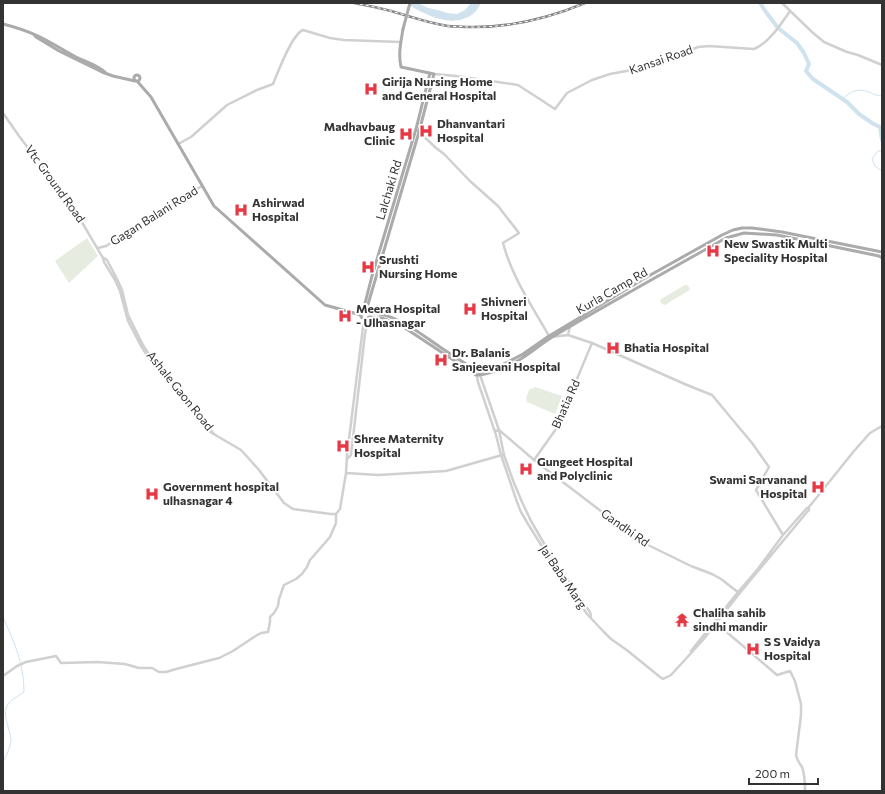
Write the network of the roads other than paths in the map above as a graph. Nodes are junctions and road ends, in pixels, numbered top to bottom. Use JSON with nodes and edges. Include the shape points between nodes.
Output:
{"nodes":[{"id":1,"x":410,"y":3,"type":"edge"},
{"id":2,"x":782,"y":3,"type":"edge"},
{"id":3,"x":790,"y":11,"type":"junction"},
{"id":4,"x":3,"y":24,"type":"edge"},
{"id":5,"x":400,"y":42,"type":"junction"},
{"id":6,"x":882,"y":65,"type":"edge"},
{"id":7,"x":432,"y":74,"type":"junction"},
{"id":8,"x":3,"y":113,"type":"edge"},
{"id":9,"x":416,"y":129,"type":"junction"},
{"id":10,"x":419,"y":132,"type":"junction"},
{"id":11,"x":178,"y":144,"type":"junction"},
{"id":12,"x":202,"y":186,"type":"junction"},
{"id":13,"x":395,"y":207,"type":"junction"},
{"id":14,"x":106,"y":246,"type":"junction"},
{"id":15,"x":98,"y":248,"type":"junction"},
{"id":16,"x":882,"y":252,"type":"edge"},
{"id":17,"x":101,"y":253,"type":"junction"},
{"id":18,"x":103,"y":258,"type":"joint"},
{"id":19,"x":882,"y":258,"type":"edge"},
{"id":20,"x":367,"y":315,"type":"junction"},
{"id":21,"x":569,"y":325,"type":"junction"},
{"id":22,"x":568,"y":335,"type":"junction"},
{"id":23,"x":550,"y":337,"type":"junction"},
{"id":24,"x":592,"y":343,"type":"junction"},
{"id":25,"x":478,"y":373,"type":"junction"},
{"id":26,"x":882,"y":426,"type":"edge"},
{"id":27,"x":497,"y":430,"type":"junction"},
{"id":28,"x":502,"y":455,"type":"junction"},
{"id":29,"x":534,"y":460,"type":"junction"},
{"id":30,"x":346,"y":474,"type":"junction"},
{"id":31,"x":809,"y":507,"type":"junction"},
{"id":32,"x":336,"y":514,"type":"junction"},
{"id":33,"x":783,"y":535,"type":"junction"},
{"id":34,"x":738,"y":593,"type":"junction"},
{"id":35,"x":581,"y":602,"type":"junction"},
{"id":36,"x":715,"y":623,"type":"junction"},
{"id":37,"x":3,"y":676,"type":"edge"},
{"id":38,"x":805,"y":791,"type":"edge"}],
"edges":[{"from":1,"to":5,"type":"main road","bridge":true},
{"from":2,"to":3,"type":"street"},
{"from":3,"to":6,"type":"street","via":[[824,42]]},
{"from":3,"to":7,"type":"street","name":"Kansai Road","via":[[761,46],[754,49],[698,47],[668,59],[592,80],[567,93],[555,109],[518,85]]},
{"from":4,"to":11,"type":"main road","via":[[34,35],[59,51],[102,72],[136,81],[151,97]]},
{"from":5,"to":7,"type":"main road","via":[[401,67]]},
{"from":5,"to":11,"type":"street","via":[[344,40],[303,30],[291,43],[273,84],[227,105],[191,137]]},
{"from":7,"to":9,"type":"main road","name":"Lalchaki Rd"},
{"from":7,"to":10,"type":"main road","name":"Lalchaki Rd"},
{"from":8,"to":15,"type":"street","name":"Vtc Ground Road","via":[[74,207]]},
{"from":9,"to":10,"type":"street"},
{"from":9,"to":13,"type":"main road","name":"Lalchaki Rd"},
{"from":10,"to":13,"type":"main road","name":"Lalchaki Rd"},
{"from":10,"to":23,"type":"street","via":[[498,206],[519,232],[503,243],[520,287]]},
{"from":11,"to":12,"type":"main road"},
{"from":12,"to":14,"type":"street","name":"Gagan Balani Road"},
{"from":12,"to":20,"type":"main road","via":[[214,206],[325,305],[362,317]]},
{"from":13,"to":20,"type":"main road","name":"Lalchaki Rd"},
{"from":14,"to":15,"type":"street","name":"Gagan Balani Road"},
{"from":14,"to":17,"type":"street","name":"Gagan Balani Road"},
{"from":15,"to":17,"type":"street","name":"Vtc Ground Road"},
{"from":16,"to":21,"type":"main road","name":"Kurla Camp Rd","via":[[782,232],[742,228],[722,235],[645,278]]},
{"from":17,"to":18,"type":"street","name":"Vtc Ground Road"},
{"from":18,"to":32,"type":"street","name":"Ashale Gaon Road","via":[[120,291],[130,326],[151,360],[208,430],[241,450],[284,504],[293,509]]},
{"from":19,"to":21,"type":"main road","name":"Kurla Camp Rd","via":[[777,235],[747,232],[737,234]]},
{"from":20,"to":25,"type":"main road","via":[[376,313],[407,325]]},
{"from":20,"to":30,"type":"street"},
{"from":21,"to":22,"type":"street"},
{"from":21,"to":23,"type":"main road","name":"Kurla Camp Rd"},
{"from":22,"to":23,"type":"street"},
{"from":22,"to":24,"type":"street"},
{"from":23,"to":25,"type":"main road","name":"Kurla Camp Rd","via":[[514,359]]},
{"from":24,"to":29,"type":"street","name":"Bhatia Rd","via":[[556,429]]},
{"from":24,"to":33,"type":"street","via":[[712,395],[769,467],[756,490]]},
{"from":25,"to":27,"type":"street"},
{"from":26,"to":31,"type":"street","via":[[870,433]]},
{"from":27,"to":28,"type":"street"},
{"from":27,"to":29,"type":"street","name":"Gandhi Rd"},
{"from":28,"to":30,"type":"street","via":[[446,471]]},
{"from":28,"to":35,"type":"street","name":"Jai Baba Marg","via":[[531,521]]},
{"from":28,"to":35,"type":"street","name":"Jai Baba Marg","via":[[520,512]]},
{"from":29,"to":34,"type":"street","name":"Gandhi Rd","via":[[648,545],[712,574]]},
{"from":30,"to":32,"type":"street","via":[[340,509]]},
{"from":31,"to":33,"type":"street"},
{"from":31,"to":34,"type":"street"},
{"from":32,"to":37,"type":"street","via":[[336,523],[330,537],[310,560],[302,574],[284,585],[278,606],[270,617],[268,632],[254,637],[219,658],[159,672],[152,668],[125,664],[61,663],[56,656],[26,662]]},
{"from":33,"to":34,"type":"street"},
{"from":34,"to":36,"type":"street"},
{"from":35,"to":36,"type":"street","name":"Jai Baba Marg","via":[[587,614],[611,639],[661,678],[678,665]]},
{"from":36,"to":38,"type":"street","via":[[777,675],[790,671],[801,704],[796,755],[804,774]]}]}
